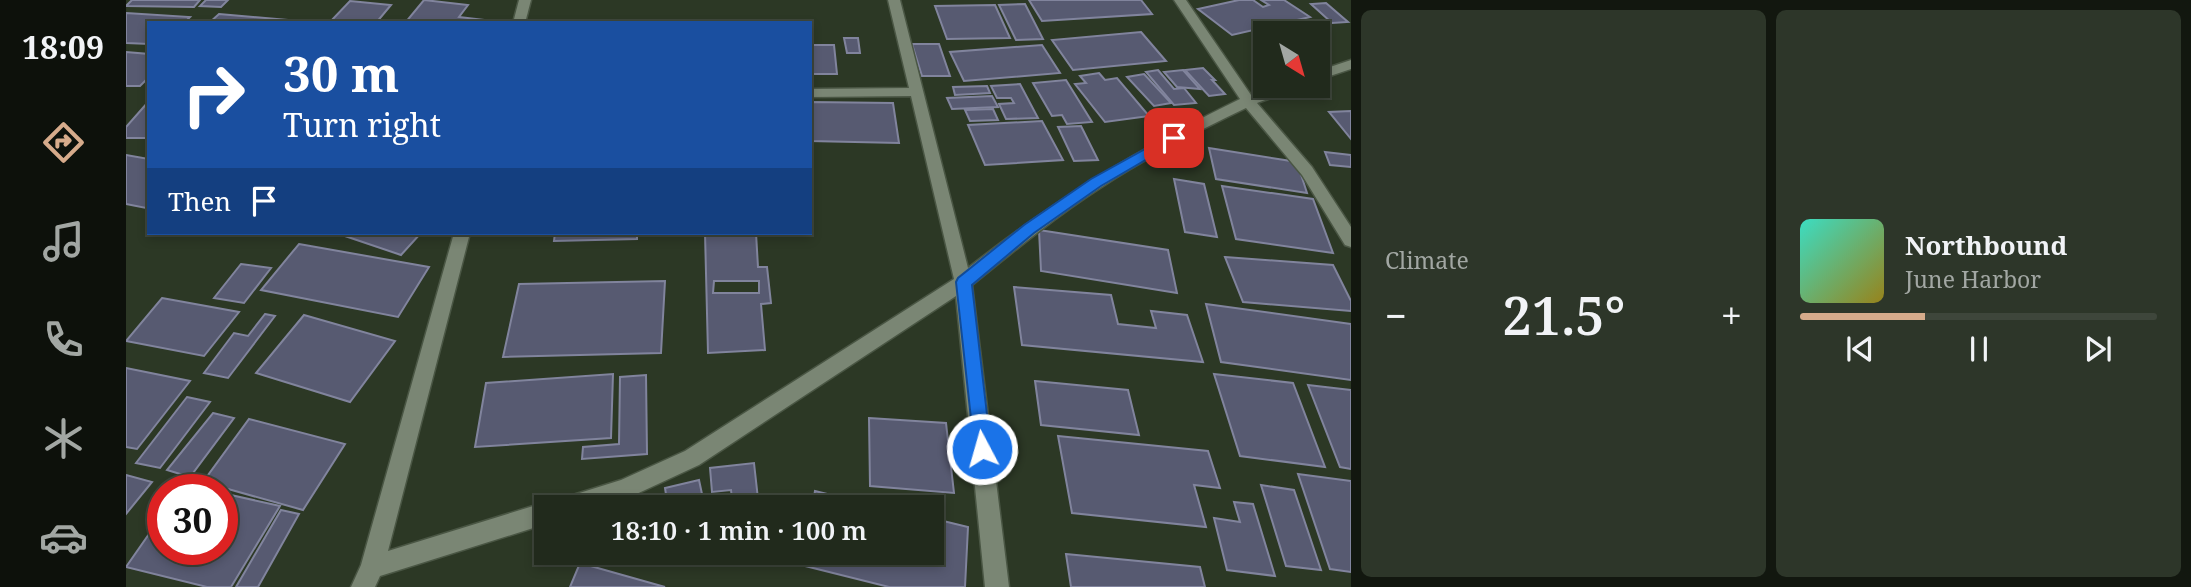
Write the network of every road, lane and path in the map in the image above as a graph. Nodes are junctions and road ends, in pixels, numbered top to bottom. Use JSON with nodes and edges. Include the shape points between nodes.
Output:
{"nodes":[{"id":1,"x":525,"y":0,"type":"edge"},
{"id":2,"x":894,"y":0,"type":"edge"},
{"id":3,"x":1181,"y":0,"type":"edge"},
{"id":4,"x":520,"y":21,"type":"edge"},
{"id":5,"x":1351,"y":64,"type":"edge"},
{"id":6,"x":1330,"y":72,"type":"edge"},
{"id":7,"x":917,"y":92,"type":"junction"},
{"id":8,"x":812,"y":93,"type":"edge"},
{"id":9,"x":1257,"y":98,"type":"edge"},
{"id":10,"x":1248,"y":101,"type":"junction"},
{"id":11,"x":461,"y":235,"type":"edge"},
{"id":12,"x":1351,"y":241,"type":"edge"},
{"id":13,"x":964,"y":282,"type":"junction"},
{"id":14,"x":606,"y":495,"type":"edge"},
{"id":15,"x":534,"y":517,"type":"edge"},
{"id":16,"x":367,"y":577,"type":"edge"},
{"id":17,"x":997,"y":587,"type":"edge"}],
"edges":[{"from":1,"to":4,"type":"street"},
{"from":2,"to":7,"type":"street"},
{"from":3,"to":10,"type":"street"},
{"from":5,"to":6,"type":"street"},
{"from":7,"to":8,"type":"street"},
{"from":7,"to":13,"type":"street"},
{"from":9,"to":10,"type":"street"},
{"from":10,"to":12,"type":"street","via":[[1307,171]]},
{"from":10,"to":13,"type":"street","via":[[1096,183]]},
{"from":11,"to":16,"type":"street"},
{"from":13,"to":14,"type":"street","via":[[692,458]]},
{"from":13,"to":17,"type":"street"},
{"from":15,"to":16,"type":"street"}]}
